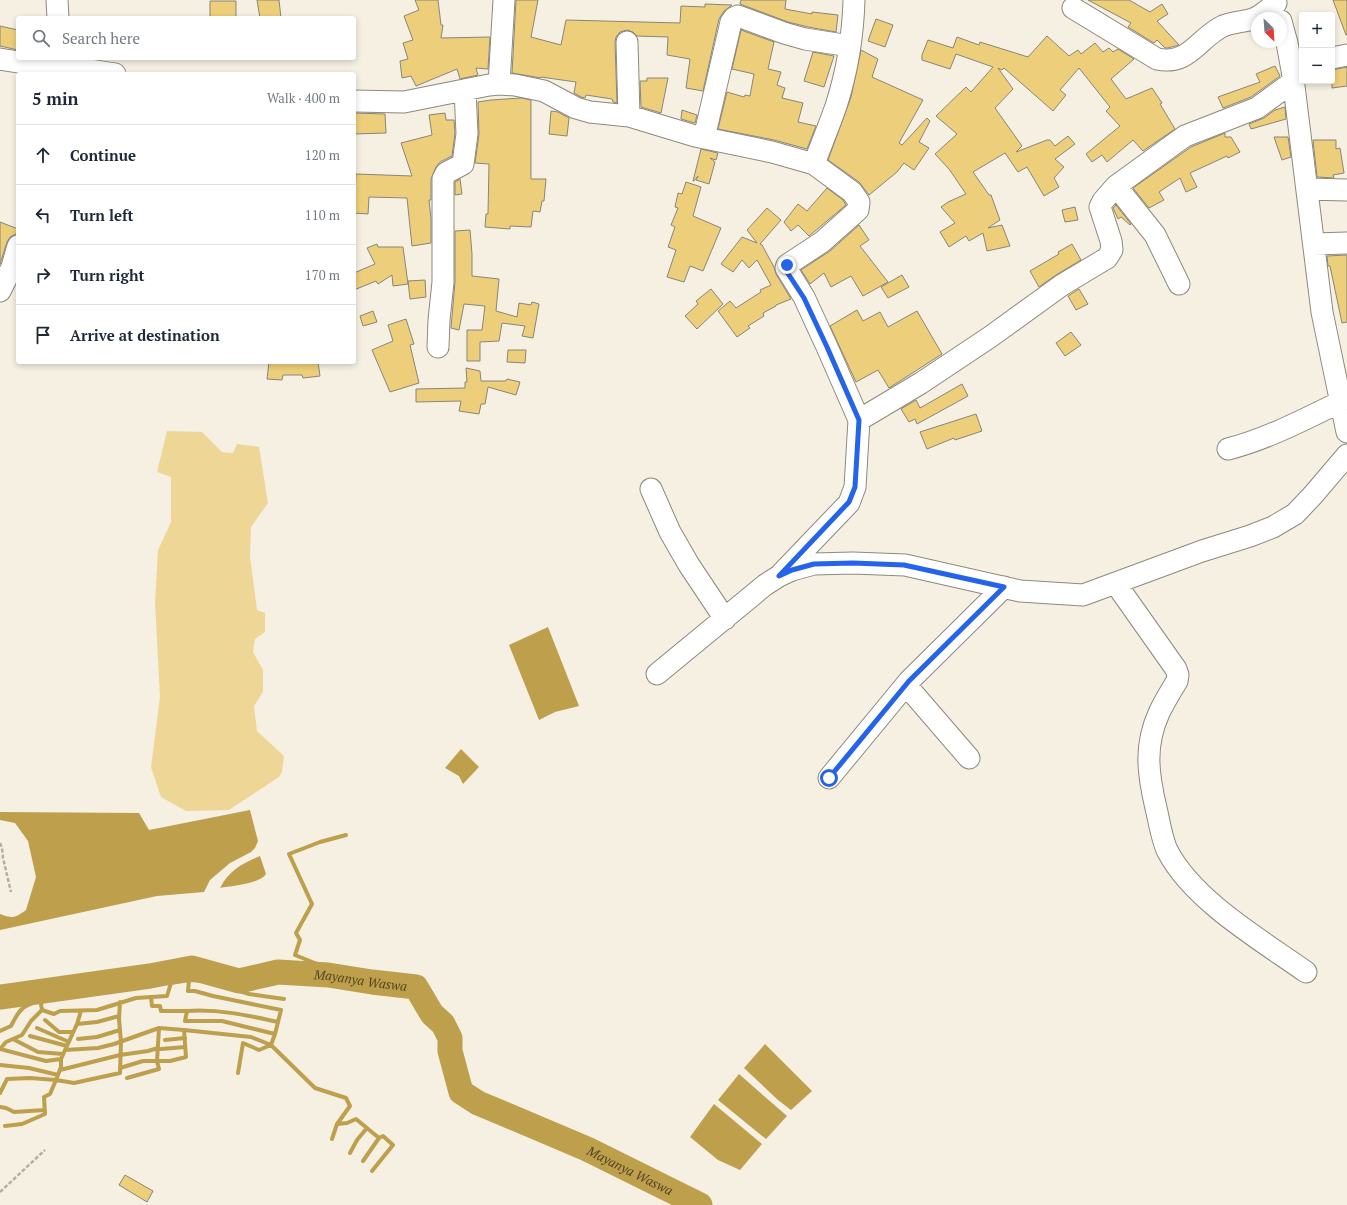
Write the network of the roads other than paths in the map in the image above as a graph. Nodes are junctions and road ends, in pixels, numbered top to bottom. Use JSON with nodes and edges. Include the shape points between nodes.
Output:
{"nodes":[{"id":1,"x":57,"y":0,"type":"edge"},
{"id":2,"x":504,"y":0,"type":"edge"},
{"id":3,"x":854,"y":0,"type":"edge"},
{"id":4,"x":1073,"y":8,"type":"dead end"},
{"id":5,"x":1278,"y":10,"type":"edge"},
{"id":6,"x":58,"y":16,"type":"edge"},
{"id":7,"x":627,"y":42,"type":"dead end"},
{"id":8,"x":850,"y":46,"type":"junction"},
{"id":9,"x":1347,"y":55,"type":"edge"},
{"id":10,"x":1335,"y":57,"type":"edge"},
{"id":11,"x":0,"y":59,"type":"edge"},
{"id":12,"x":62,"y":67,"type":"edge"},
{"id":13,"x":102,"y":72,"type":"edge"},
{"id":14,"x":1296,"y":73,"type":"edge"},
{"id":15,"x":499,"y":84,"type":"junction"},
{"id":16,"x":466,"y":90,"type":"junction"},
{"id":17,"x":356,"y":101,"type":"edge"},
{"id":18,"x":629,"y":116,"type":"junction"},
{"id":19,"x":704,"y":138,"type":"junction"},
{"id":20,"x":814,"y":164,"type":"junction"},
{"id":21,"x":1116,"y":186,"type":"junction"},
{"id":22,"x":1307,"y":189,"type":"junction"},
{"id":23,"x":1347,"y":190,"type":"edge"},
{"id":24,"x":1314,"y":244,"type":"junction"},
{"id":25,"x":1347,"y":244,"type":"edge"},
{"id":26,"x":16,"y":253,"type":"edge"},
{"id":27,"x":1179,"y":284,"type":"dead end"},
{"id":28,"x":0,"y":291,"type":"edge"},
{"id":29,"x":438,"y":347,"type":"dead end"},
{"id":30,"x":1340,"y":402,"type":"junction"},
{"id":31,"x":859,"y":420,"type":"junction"},
{"id":32,"x":1347,"y":432,"type":"edge"},
{"id":33,"x":1228,"y":449,"type":"dead end"},
{"id":34,"x":1347,"y":455,"type":"edge"},
{"id":35,"x":651,"y":489,"type":"dead end"},
{"id":36,"x":779,"y":576,"type":"junction"},
{"id":37,"x":1116,"y":584,"type":"junction"},
{"id":38,"x":1004,"y":587,"type":"junction"},
{"id":39,"x":724,"y":619,"type":"junction"},
{"id":40,"x":657,"y":674,"type":"dead end"},
{"id":41,"x":906,"y":685,"type":"junction"},
{"id":42,"x":969,"y":758,"type":"dead end"},
{"id":43,"x":829,"y":778,"type":"dead end"},
{"id":44,"x":1306,"y":972,"type":"dead end"}],
"edges":[{"from":1,"to":6,"type":"street"},
{"from":2,"to":15,"type":"street"},
{"from":3,"to":8,"type":"street"},
{"from":4,"to":5,"type":"street","via":[[1156,58],[1166,61],[1194,50],[1212,32],[1224,26]]},
{"from":5,"to":14,"type":"street"},
{"from":7,"to":18,"type":"street"},
{"from":8,"to":19,"type":"street","via":[[805,39],[738,16],[734,18]]},
{"from":8,"to":20,"type":"street","via":[[836,106]]},
{"from":9,"to":10,"type":"street"},
{"from":11,"to":12,"type":"street"},
{"from":12,"to":13,"type":"street"},
{"from":14,"to":21,"type":"street","via":[[1257,108],[1184,136]]},
{"from":14,"to":22,"type":"street"},
{"from":15,"to":16,"type":"street"},
{"from":15,"to":18,"type":"street","via":[[544,91],[576,108],[590,112]]},
{"from":16,"to":17,"type":"street","via":[[404,102]]},
{"from":16,"to":29,"type":"street","via":[[467,134],[463,164],[446,173],[443,179],[443,282]]},
{"from":18,"to":19,"type":"street"},
{"from":19,"to":20,"type":"street","via":[[772,152]]},
{"from":20,"to":31,"type":"street","via":[[852,192],[859,202],[858,210],[822,242],[786,268],[804,298]]},
{"from":21,"to":27,"type":"street","via":[[1155,235]]},
{"from":21,"to":31,"type":"street","via":[[1100,207],[1111,241],[1112,250],[1107,258],[1062,285],[920,383]]},
{"from":22,"to":23,"type":"street"},
{"from":22,"to":24,"type":"street"},
{"from":24,"to":25,"type":"street"},
{"from":24,"to":30,"type":"street","via":[[1322,312]]},
{"from":26,"to":28,"type":"street"},
{"from":30,"to":32,"type":"street"},
{"from":30,"to":33,"type":"street","via":[[1267,437]]},
{"from":31,"to":36,"type":"street","via":[[855,487],[849,502]]},
{"from":34,"to":37,"type":"street","via":[[1294,514],[1273,527]]},
{"from":35,"to":39,"type":"street","via":[[670,532]]},
{"from":36,"to":38,"type":"street","via":[[814,564],[904,565]]},
{"from":36,"to":39,"type":"street","via":[[765,584]]},
{"from":37,"to":38,"type":"street","via":[[1078,596]]},
{"from":37,"to":44,"type":"street","via":[[1178,675],[1159,713],[1149,743],[1148,766],[1167,851],[1184,875],[1208,901]]},
{"from":38,"to":41,"type":"street"},
{"from":39,"to":40,"type":"street"},
{"from":41,"to":42,"type":"street"},
{"from":41,"to":43,"type":"street"}]}
